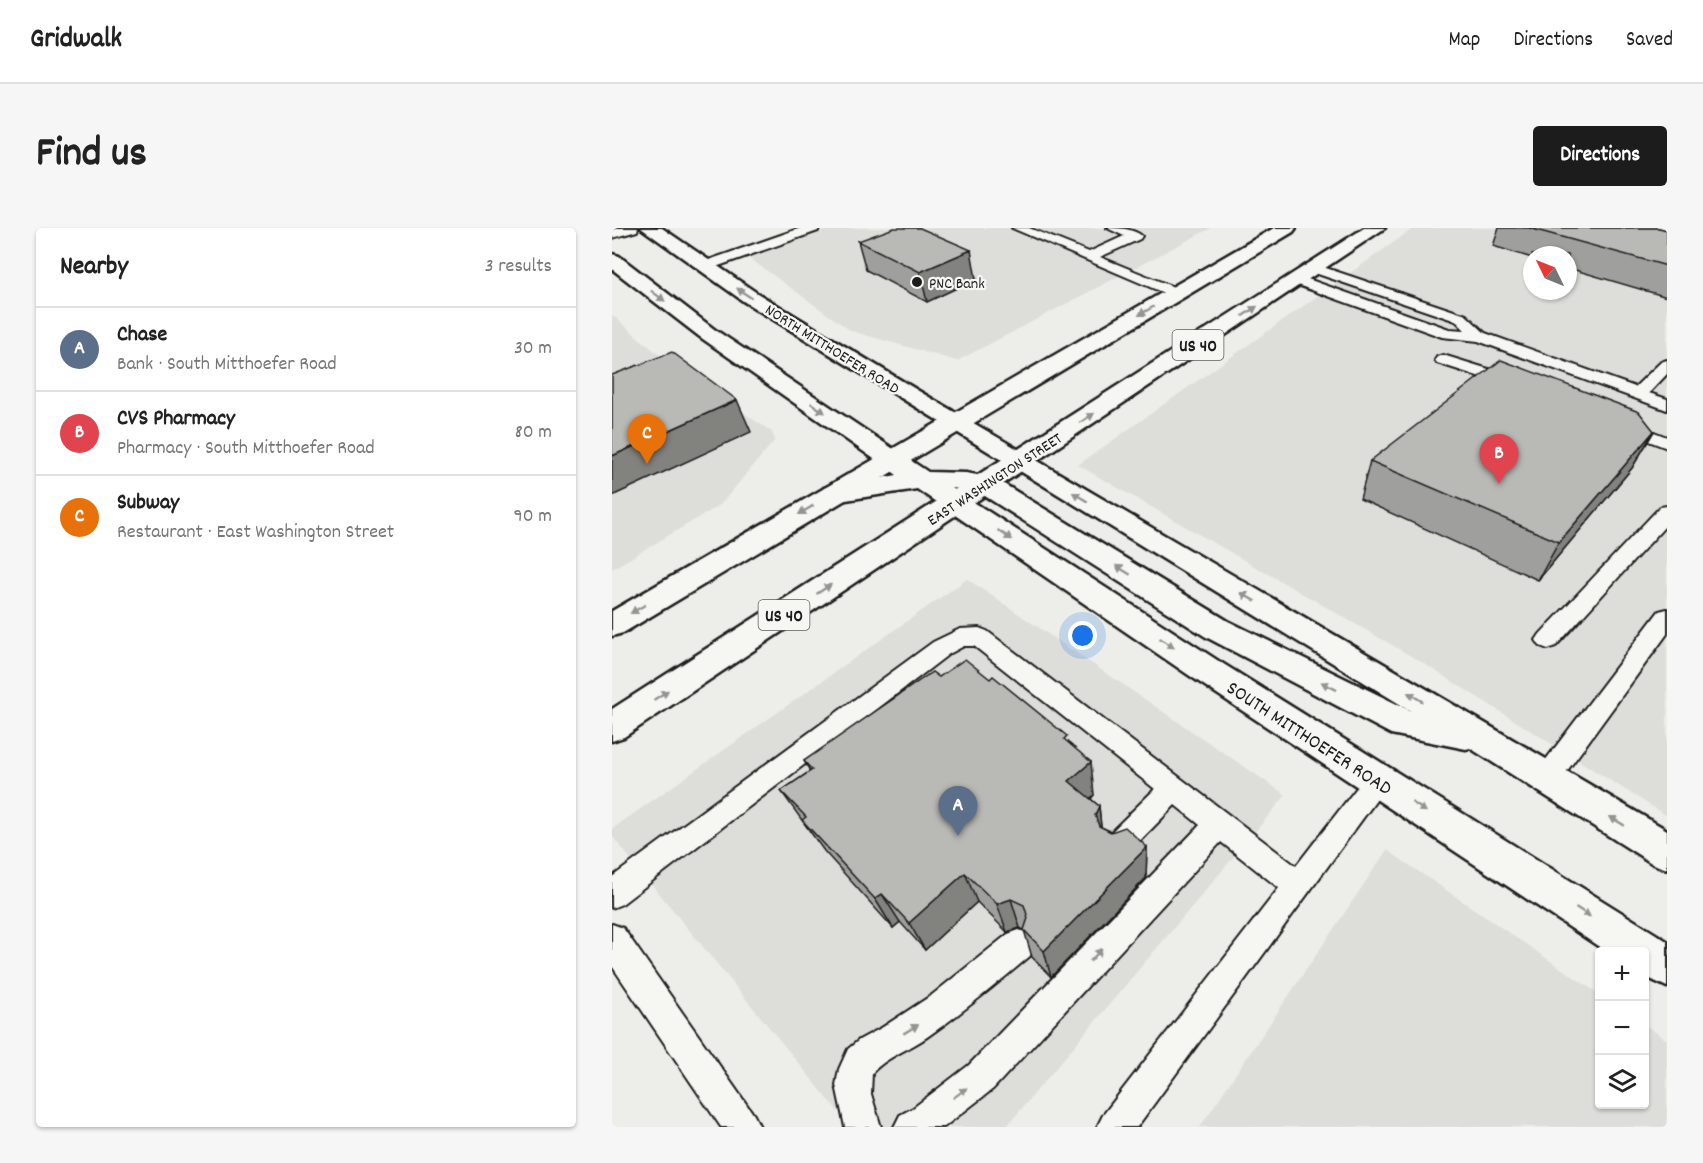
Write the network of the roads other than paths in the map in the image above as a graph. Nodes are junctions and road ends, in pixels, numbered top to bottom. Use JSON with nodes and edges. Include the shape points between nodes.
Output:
{"nodes":[{"id":1,"x":633,"y":228,"type":"edge"},
{"id":2,"x":650,"y":228,"type":"edge"},
{"id":3,"x":813,"y":228,"type":"edge"},
{"id":4,"x":1018,"y":228,"type":"edge"},
{"id":5,"x":1113,"y":228,"type":"edge"},
{"id":6,"x":1287,"y":228,"type":"edge"},
{"id":7,"x":1376,"y":228,"type":"edge"},
{"id":8,"x":612,"y":234,"type":"edge"},
{"id":9,"x":1089,"y":257,"type":"junction"},
{"id":10,"x":612,"y":261,"type":"edge"},
{"id":11,"x":705,"y":266,"type":"junction"},
{"id":12,"x":1305,"y":274,"type":"junction"},
{"id":13,"x":1176,"y":293,"type":"junction"},
{"id":14,"x":1480,"y":336,"type":"junction"},
{"id":15,"x":1667,"y":365,"type":"edge"},
{"id":16,"x":1529,"y":388,"type":"edge"},
{"id":17,"x":1638,"y":394,"type":"junction"},
{"id":18,"x":1667,"y":405,"type":"edge"},
{"id":19,"x":1604,"y":417,"type":"edge"},
{"id":20,"x":955,"y":423,"type":"junction"},
{"id":21,"x":1667,"y":443,"type":"edge"},
{"id":22,"x":893,"y":459,"type":"junction"},
{"id":23,"x":1020,"y":461,"type":"junction"},
{"id":24,"x":924,"y":480,"type":"junction"},
{"id":25,"x":985,"y":484,"type":"junction"},
{"id":26,"x":833,"y":494,"type":"junction"},
{"id":27,"x":956,"y":503,"type":"junction"},
{"id":28,"x":1667,"y":512,"type":"edge"},
{"id":29,"x":1667,"y":616,"type":"edge"},
{"id":30,"x":612,"y":625,"type":"edge"},
{"id":31,"x":1548,"y":640,"type":"dead end"},
{"id":32,"x":612,"y":728,"type":"edge"},
{"id":33,"x":1482,"y":738,"type":"junction"},
{"id":34,"x":1547,"y":778,"type":"junction"},
{"id":35,"x":1378,"y":780,"type":"junction"},
{"id":36,"x":1173,"y":789,"type":"junction"},
{"id":37,"x":1219,"y":824,"type":"junction"},
{"id":38,"x":1114,"y":848,"type":"edge"},
{"id":39,"x":1667,"y":851,"type":"edge"},
{"id":40,"x":1298,"y":885,"type":"junction"},
{"id":41,"x":612,"y":894,"type":"edge"},
{"id":42,"x":612,"y":939,"type":"edge"},
{"id":43,"x":1019,"y":945,"type":"dead end"},
{"id":44,"x":1667,"y":966,"type":"edge"},
{"id":45,"x":742,"y":1127,"type":"edge"},
{"id":46,"x":863,"y":1127,"type":"edge"},
{"id":47,"x":912,"y":1127,"type":"edge"},
{"id":48,"x":1115,"y":1127,"type":"edge"}],
"edges":[{"from":1,"to":8,"type":"lane"},
{"from":2,"to":11,"type":"main road","name":"NORTH MITTHOEFER ROAD"},
{"from":3,"to":11,"type":"lane"},
{"from":4,"to":9,"type":"lane"},
{"from":5,"to":9,"type":"lane","via":[[1135,236]]},
{"from":6,"to":13,"type":"main road"},
{"from":7,"to":12,"type":"main road","name":"EAST WASHINGTON STREET","number":"US 40"},
{"from":9,"to":13,"type":"lane"},
{"from":10,"to":22,"type":"main road","one_way":true,"via":[[707,333]]},
{"from":20,"to":11,"type":"main road","name":"NORTH MITTHOEFER ROAD","one_way":true},
{"from":12,"to":14,"type":"lane","via":[[1447,334]]},
{"from":12,"to":14,"type":"lane","via":[[1461,318]]},
{"from":23,"to":12,"type":"main road","name":"EAST WASHINGTON STREET","number":"US 40","one_way":true},
{"from":13,"to":20,"type":"main road","one_way":true},
{"from":14,"to":16,"type":"lane","via":[[1443,360]]},
{"from":14,"to":17,"type":"lane"},
{"from":15,"to":17,"type":"lane"},
{"from":17,"to":18,"type":"lane"},
{"from":19,"to":21,"type":"lane"},
{"from":20,"to":22,"type":"main road"},
{"from":20,"to":23,"type":"main road","name":"NORTH MITTHOEFER ROAD"},
{"from":22,"to":24,"type":"main road"},
{"from":22,"to":26,"type":"main road"},
{"from":23,"to":25,"type":"main road","name":"EAST WASHINGTON STREET","number":"US 40"},
{"from":33,"to":23,"type":"main road","one_way":true},
{"from":24,"to":25,"type":"main road","via":[[964,479]]},
{"from":24,"to":26,"type":"main road"},
{"from":24,"to":27,"type":"main road"},
{"from":25,"to":27,"type":"main road","name":"EAST WASHINGTON STREET","number":"US 40"},
{"from":33,"to":25,"type":"main road","one_way":true,"via":[[1403,724],[1217,629]]},
{"from":26,"to":30,"type":"main road","one_way":true},
{"from":32,"to":27,"type":"main road","name":"EAST WASHINGTON STREET","number":"US 40","one_way":true},
{"from":27,"to":35,"type":"main road","name":"SOUTH MITTHOEFER ROAD","one_way":true},
{"from":28,"to":31,"type":"lane"},
{"from":29,"to":34,"type":"lane"},
{"from":33,"to":34,"type":"main road"},
{"from":39,"to":34,"type":"main road","one_way":true},
{"from":35,"to":40,"type":"lane"},
{"from":35,"to":44,"type":"main road","name":"SOUTH MITTHOEFER ROAD","one_way":true},
{"from":36,"to":37,"type":"lane"},
{"from":36,"to":38,"type":"lane"},
{"from":36,"to":41,"type":"lane","via":[[980,638],[960,638],[941,648]]},
{"from":37,"to":40,"type":"lane"},
{"from":47,"to":37,"type":"lane","one_way":true,"via":[[981,1077]]},
{"from":40,"to":48,"type":"lane"},
{"from":42,"to":45,"type":"lane"},
{"from":46,"to":43,"type":"lane","one_way":true,"via":[[853,1096],[861,1059],[935,1013]]}]}
